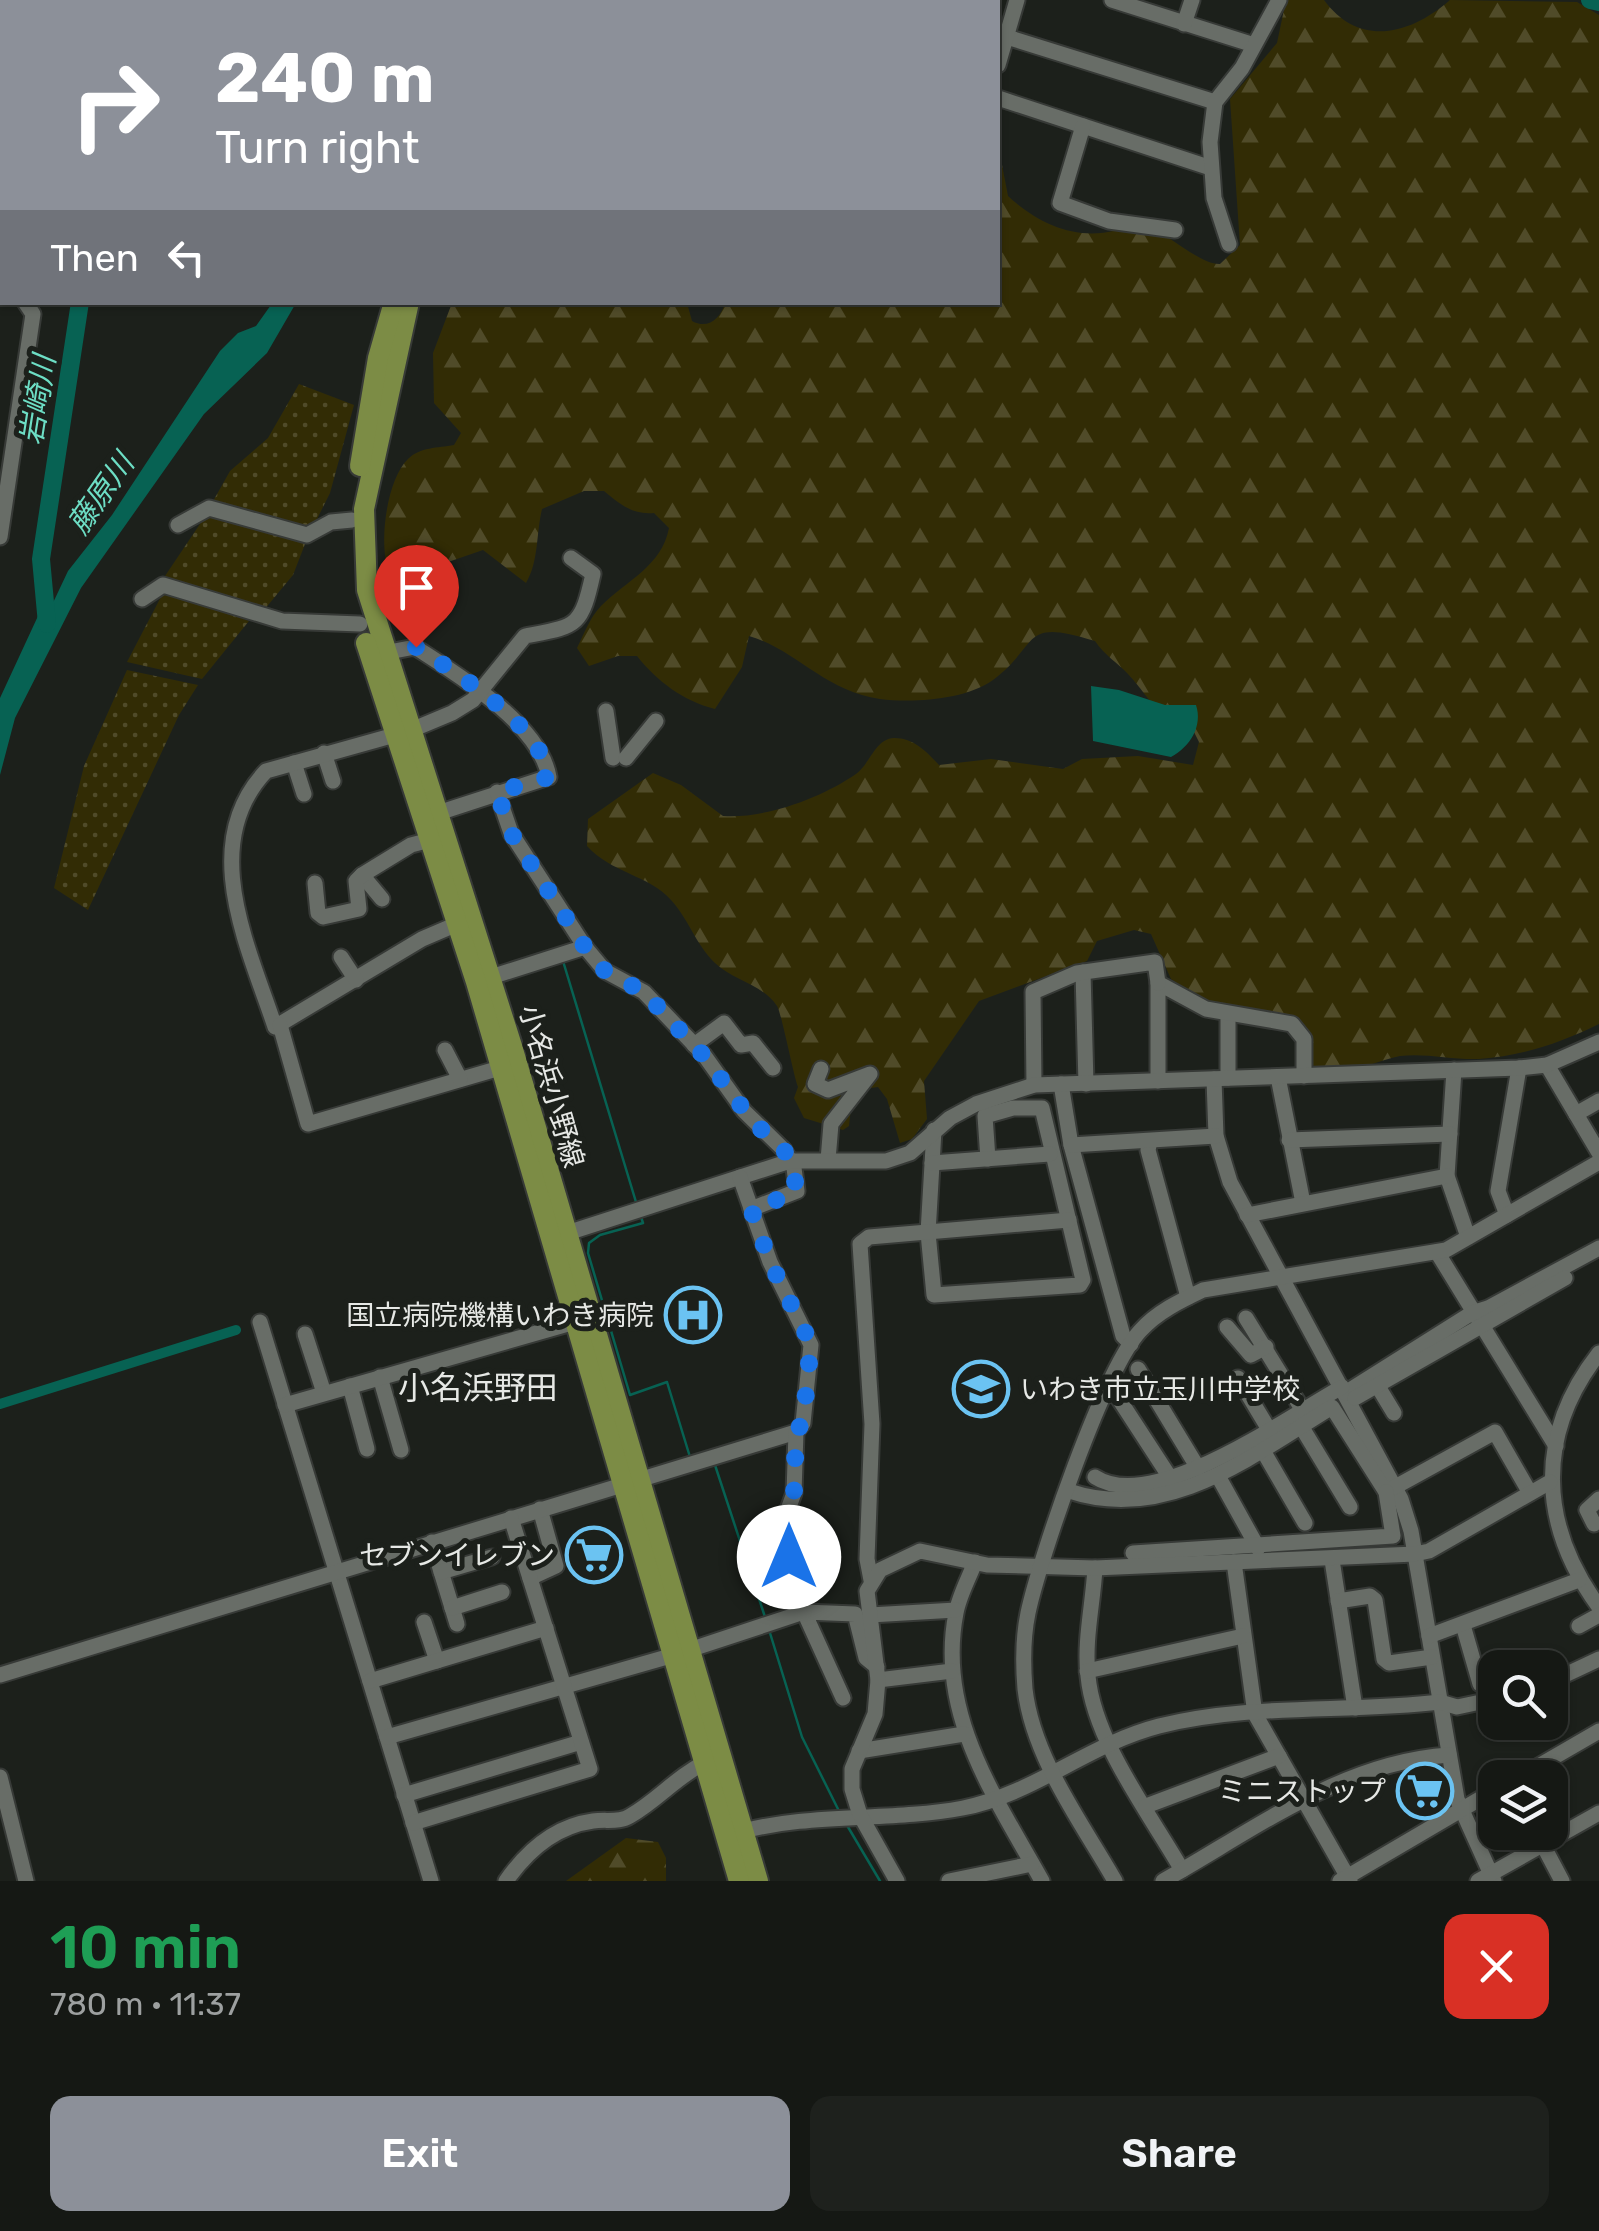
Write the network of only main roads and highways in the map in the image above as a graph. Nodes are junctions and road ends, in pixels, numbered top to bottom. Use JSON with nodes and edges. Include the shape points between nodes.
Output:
{"nodes":[{"id":1,"x":393,"y":305,"type":"edge"},
{"id":2,"x":408,"y":305,"type":"edge"},
{"id":3,"x":401,"y":732,"type":"junction"},
{"id":4,"x":465,"y":921,"type":"junction"},
{"id":5,"x":558,"y":1236,"type":"junction"},
{"id":6,"x":631,"y":1482,"type":"junction"},
{"id":7,"x":682,"y":1653,"type":"junction"},
{"id":8,"x":736,"y":1833,"type":"junction"},
{"id":9,"x":739,"y":1881,"type":"edge"},
{"id":10,"x":758,"y":1881,"type":"edge"}],
"edges":[{"from":1,"to":3,"type":"main road","name":"小名浜小野線","via":[[378,358],[351,551],[360,624]]},
{"from":2,"to":3,"type":"main road","name":"小名浜小野線","via":[[362,532],[367,590]]},
{"from":3,"to":4,"type":"main road","name":"小名浜小野線","via":[[430,840]]},
{"from":3,"to":4,"type":"main road","name":"小名浜小野線","via":[[438,814]]},
{"from":4,"to":5,"type":"main road","name":"小名浜小野線","via":[[500,1068]]},
{"from":4,"to":5,"type":"main road","name":"小名浜小野線","via":[[491,978]]},
{"from":5,"to":6,"type":"main road","name":"小名浜小野線"},
{"from":5,"to":6,"type":"main road","name":"小名浜小野線","via":[[575,1322]]},
{"from":6,"to":7,"type":"main road","name":"小名浜小野線"},
{"from":7,"to":8,"type":"main road","name":"小名浜小野線"},
{"from":7,"to":8,"type":"main road","name":"小名浜小野線","via":[[706,1762]]},
{"from":8,"to":9,"type":"main road","name":"小名浜小野線"},
{"from":8,"to":10,"type":"main road","name":"小名浜小野線"}]}
